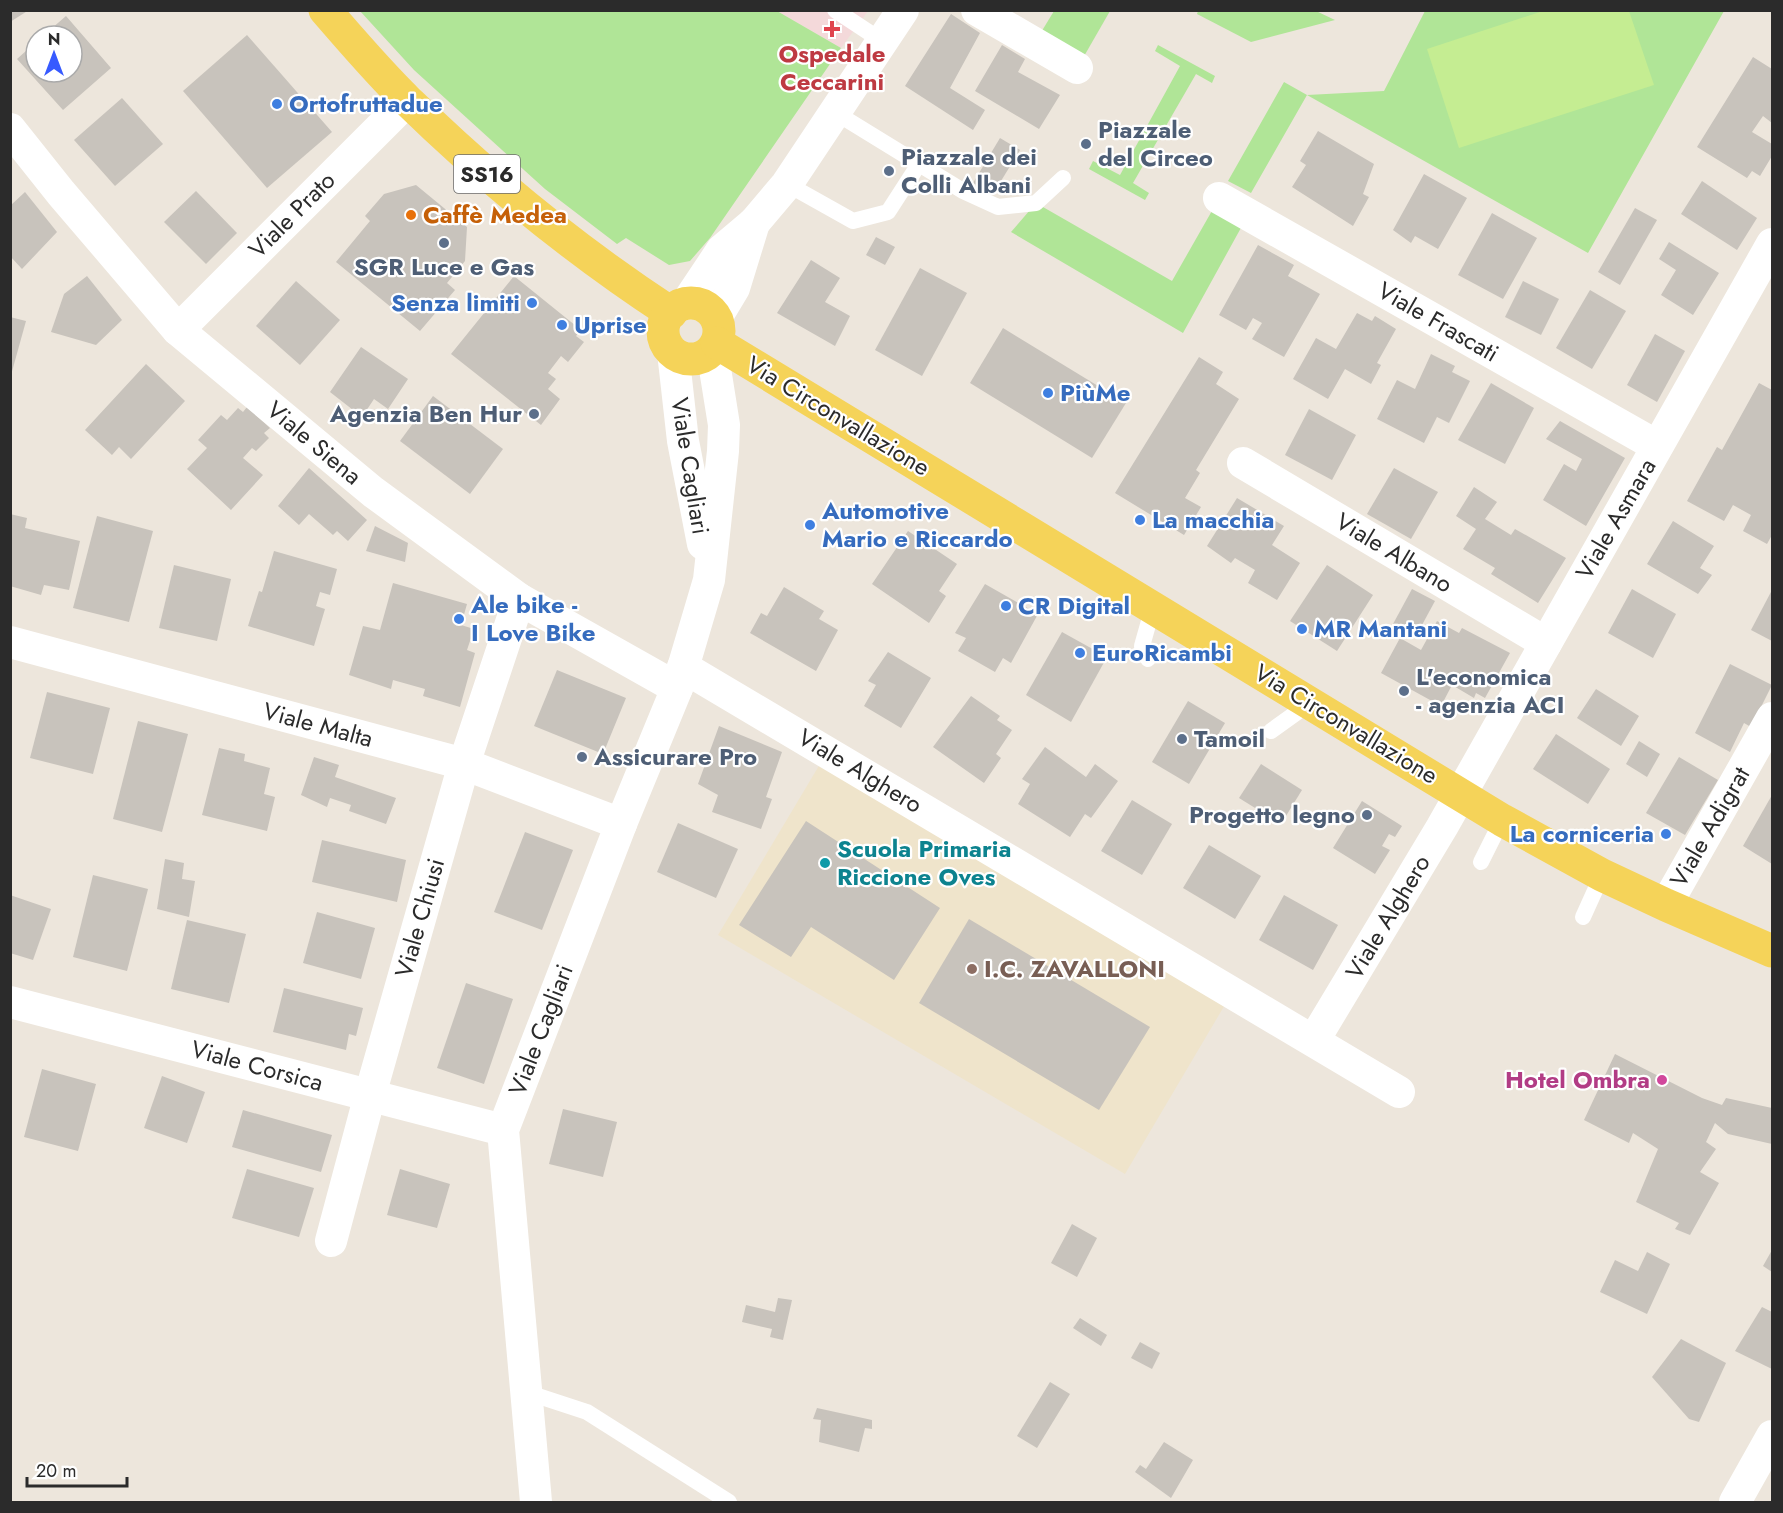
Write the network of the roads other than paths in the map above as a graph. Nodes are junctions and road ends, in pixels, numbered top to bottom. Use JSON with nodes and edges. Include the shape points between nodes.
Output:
{"nodes":[{"id":1,"x":325,"y":10,"type":"edge"},
{"id":2,"x":835,"y":10,"type":"edge"},
{"id":3,"x":903,"y":10,"type":"edge"},
{"id":4,"x":977,"y":10,"type":"edge"},
{"id":5,"x":882,"y":41,"type":"junction"},
{"id":6,"x":1077,"y":68,"type":"dead end"},
{"id":7,"x":408,"y":100,"type":"junction"},
{"id":8,"x":836,"y":112,"type":"junction"},
{"id":9,"x":10,"y":129,"type":"edge"},
{"id":10,"x":919,"y":164,"type":"junction"},
{"id":11,"x":1063,"y":178,"type":"dead end"},
{"id":12,"x":787,"y":184,"type":"junction"},
{"id":13,"x":1219,"y":198,"type":"dead end"},
{"id":14,"x":754,"y":223,"type":"junction"},
{"id":15,"x":1773,"y":244,"type":"edge"},
{"id":16,"x":678,"y":309,"type":"junction"},
{"id":17,"x":178,"y":330,"type":"junction"},
{"id":18,"x":715,"y":337,"type":"junction"},
{"id":19,"x":673,"y":352,"type":"junction"},
{"id":20,"x":1657,"y":446,"type":"junction"},
{"id":21,"x":1243,"y":463,"type":"dead end"},
{"id":22,"x":709,"y":580,"type":"junction"},
{"id":23,"x":519,"y":599,"type":"junction"},
{"id":24,"x":1153,"y":607,"type":"junction"},
{"id":25,"x":10,"y":642,"type":"edge"},
{"id":26,"x":1546,"y":643,"type":"junction"},
{"id":27,"x":1148,"y":659,"type":"dead end"},
{"id":28,"x":680,"y":677,"type":"junction"},
{"id":29,"x":1310,"y":703,"type":"junction"},
{"id":30,"x":1773,"y":718,"type":"edge"},
{"id":31,"x":1271,"y":732,"type":"dead end"},
{"id":32,"x":464,"y":764,"type":"junction"},
{"id":33,"x":1460,"y":794,"type":"junction"},
{"id":34,"x":1502,"y":820,"type":"junction"},
{"id":35,"x":621,"y":824,"type":"junction"},
{"id":36,"x":1481,"y":862,"type":"dead end"},
{"id":37,"x":1602,"y":875,"type":"junction"},
{"id":38,"x":1666,"y":905,"type":"junction"},
{"id":39,"x":1583,"y":916,"type":"dead end"},
{"id":40,"x":1773,"y":951,"type":"edge"},
{"id":41,"x":10,"y":1002,"type":"edge"},
{"id":42,"x":1314,"y":1040,"type":"junction"},
{"id":43,"x":1399,"y":1092,"type":"dead end"},
{"id":44,"x":370,"y":1095,"type":"junction"},
{"id":45,"x":503,"y":1130,"type":"junction"},
{"id":46,"x":331,"y":1241,"type":"dead end"},
{"id":47,"x":526,"y":1392,"type":"junction"},
{"id":48,"x":1773,"y":1436,"type":"edge"},
{"id":49,"x":536,"y":1503,"type":"edge"},
{"id":50,"x":729,"y":1503,"type":"edge"},
{"id":51,"x":1735,"y":1503,"type":"edge"}],
"edges":[{"from":1,"to":7,"type":"main road","name":"Via Circonvallazione","number":"SS16"},
{"from":2,"to":5,"type":"lane"},
{"from":3,"to":5,"type":"street"},
{"from":4,"to":6,"type":"street"},
{"from":5,"to":8,"type":"street"},
{"from":7,"to":16,"type":"main road","name":"Via Circonvallazione","number":"SS16","via":[[519,202],[617,278]]},
{"from":7,"to":17,"type":"street","name":"Viale Prato"},
{"from":8,"to":10,"type":"lane"},
{"from":8,"to":12,"type":"street"},
{"from":9,"to":17,"type":"street","name":"Viale Siena"},
{"from":10,"to":11,"type":"lane","via":[[998,207],[1036,203]]},
{"from":10,"to":12,"type":"lane","via":[[888,212],[853,221]]},
{"from":12,"to":14,"type":"street"},
{"from":13,"to":20,"type":"street","name":"Viale Frascati"},
{"from":14,"to":16,"type":"street","via":[[722,250]]},
{"from":14,"to":18,"type":"street"},
{"from":15,"to":20,"type":"street","name":"Viale Asmara"},
{"from":16,"to":18,"type":"main road","name":"Via Circonvallazione","number":"SS16","via":[[703,306]]},
{"from":16,"to":19,"type":"main road","via":[[666,320],[664,338]]},
{"from":17,"to":23,"type":"street","name":"Viale Siena","via":[[373,492]]},
{"from":18,"to":19,"type":"main road","via":[[698,359]]},
{"from":18,"to":22,"type":"street","name":"Viale Cagliari","via":[[724,425]]},
{"from":18,"to":24,"type":"main road","name":"Via Circonvallazione","number":"SS16"},
{"from":19,"to":22,"type":"street","name":"Viale Cagliari","via":[[684,441]]},
{"from":20,"to":26,"type":"street","name":"Viale Asmara"},
{"from":21,"to":26,"type":"street","name":"Viale Albano"},
{"from":22,"to":28,"type":"street","name":"Viale Cagliari"},
{"from":23,"to":28,"type":"street","name":"Viale Siena"},
{"from":23,"to":32,"type":"street","name":"Viale Chiusi"},
{"from":24,"to":27,"type":"lane","via":[[1142,646]]},
{"from":24,"to":29,"type":"main road","name":"Via Circonvallazione","number":"SS16"},
{"from":25,"to":32,"type":"street","name":"Viale Malta"},
{"from":26,"to":33,"type":"street","name":"Viale Asmara"},
{"from":28,"to":35,"type":"street","name":"Viale Cagliari"},
{"from":28,"to":42,"type":"street","name":"Viale Alghero"},
{"from":29,"to":31,"type":"lane"},
{"from":29,"to":33,"type":"main road","name":"Via Circonvallazione","number":"SS16"},
{"from":30,"to":38,"type":"street","name":"Viale Adigrat"},
{"from":32,"to":35,"type":"street","name":"Viale Malta"},
{"from":32,"to":44,"type":"street","name":"Viale Chiusi"},
{"from":33,"to":34,"type":"main road","name":"Via Circonvallazione","number":"SS16"},
{"from":33,"to":42,"type":"street","name":"Viale Alghero"},
{"from":34,"to":36,"type":"lane"},
{"from":34,"to":37,"type":"main road","name":"Via Circonvallazione","number":"SS16"},
{"from":35,"to":45,"type":"street","name":"Viale Cagliari"},
{"from":37,"to":38,"type":"main road","name":"Via Circonvallazione","number":"SS16"},
{"from":37,"to":39,"type":"lane"},
{"from":38,"to":40,"type":"main road","name":"Via Circonvallazione","number":"SS16"},
{"from":41,"to":44,"type":"street","name":"Viale Corsica"},
{"from":42,"to":43,"type":"street","name":"Viale Alghero"},
{"from":44,"to":45,"type":"street","name":"Viale Corsica"},
{"from":44,"to":46,"type":"street","name":"Viale Chiusi"},
{"from":45,"to":47,"type":"street","name":"Viale Cagliari"},
{"from":47,"to":49,"type":"street","name":"Viale Cagliari"},
{"from":47,"to":50,"type":"lane","via":[[587,1412]]},
{"from":48,"to":51,"type":"street"}]}
